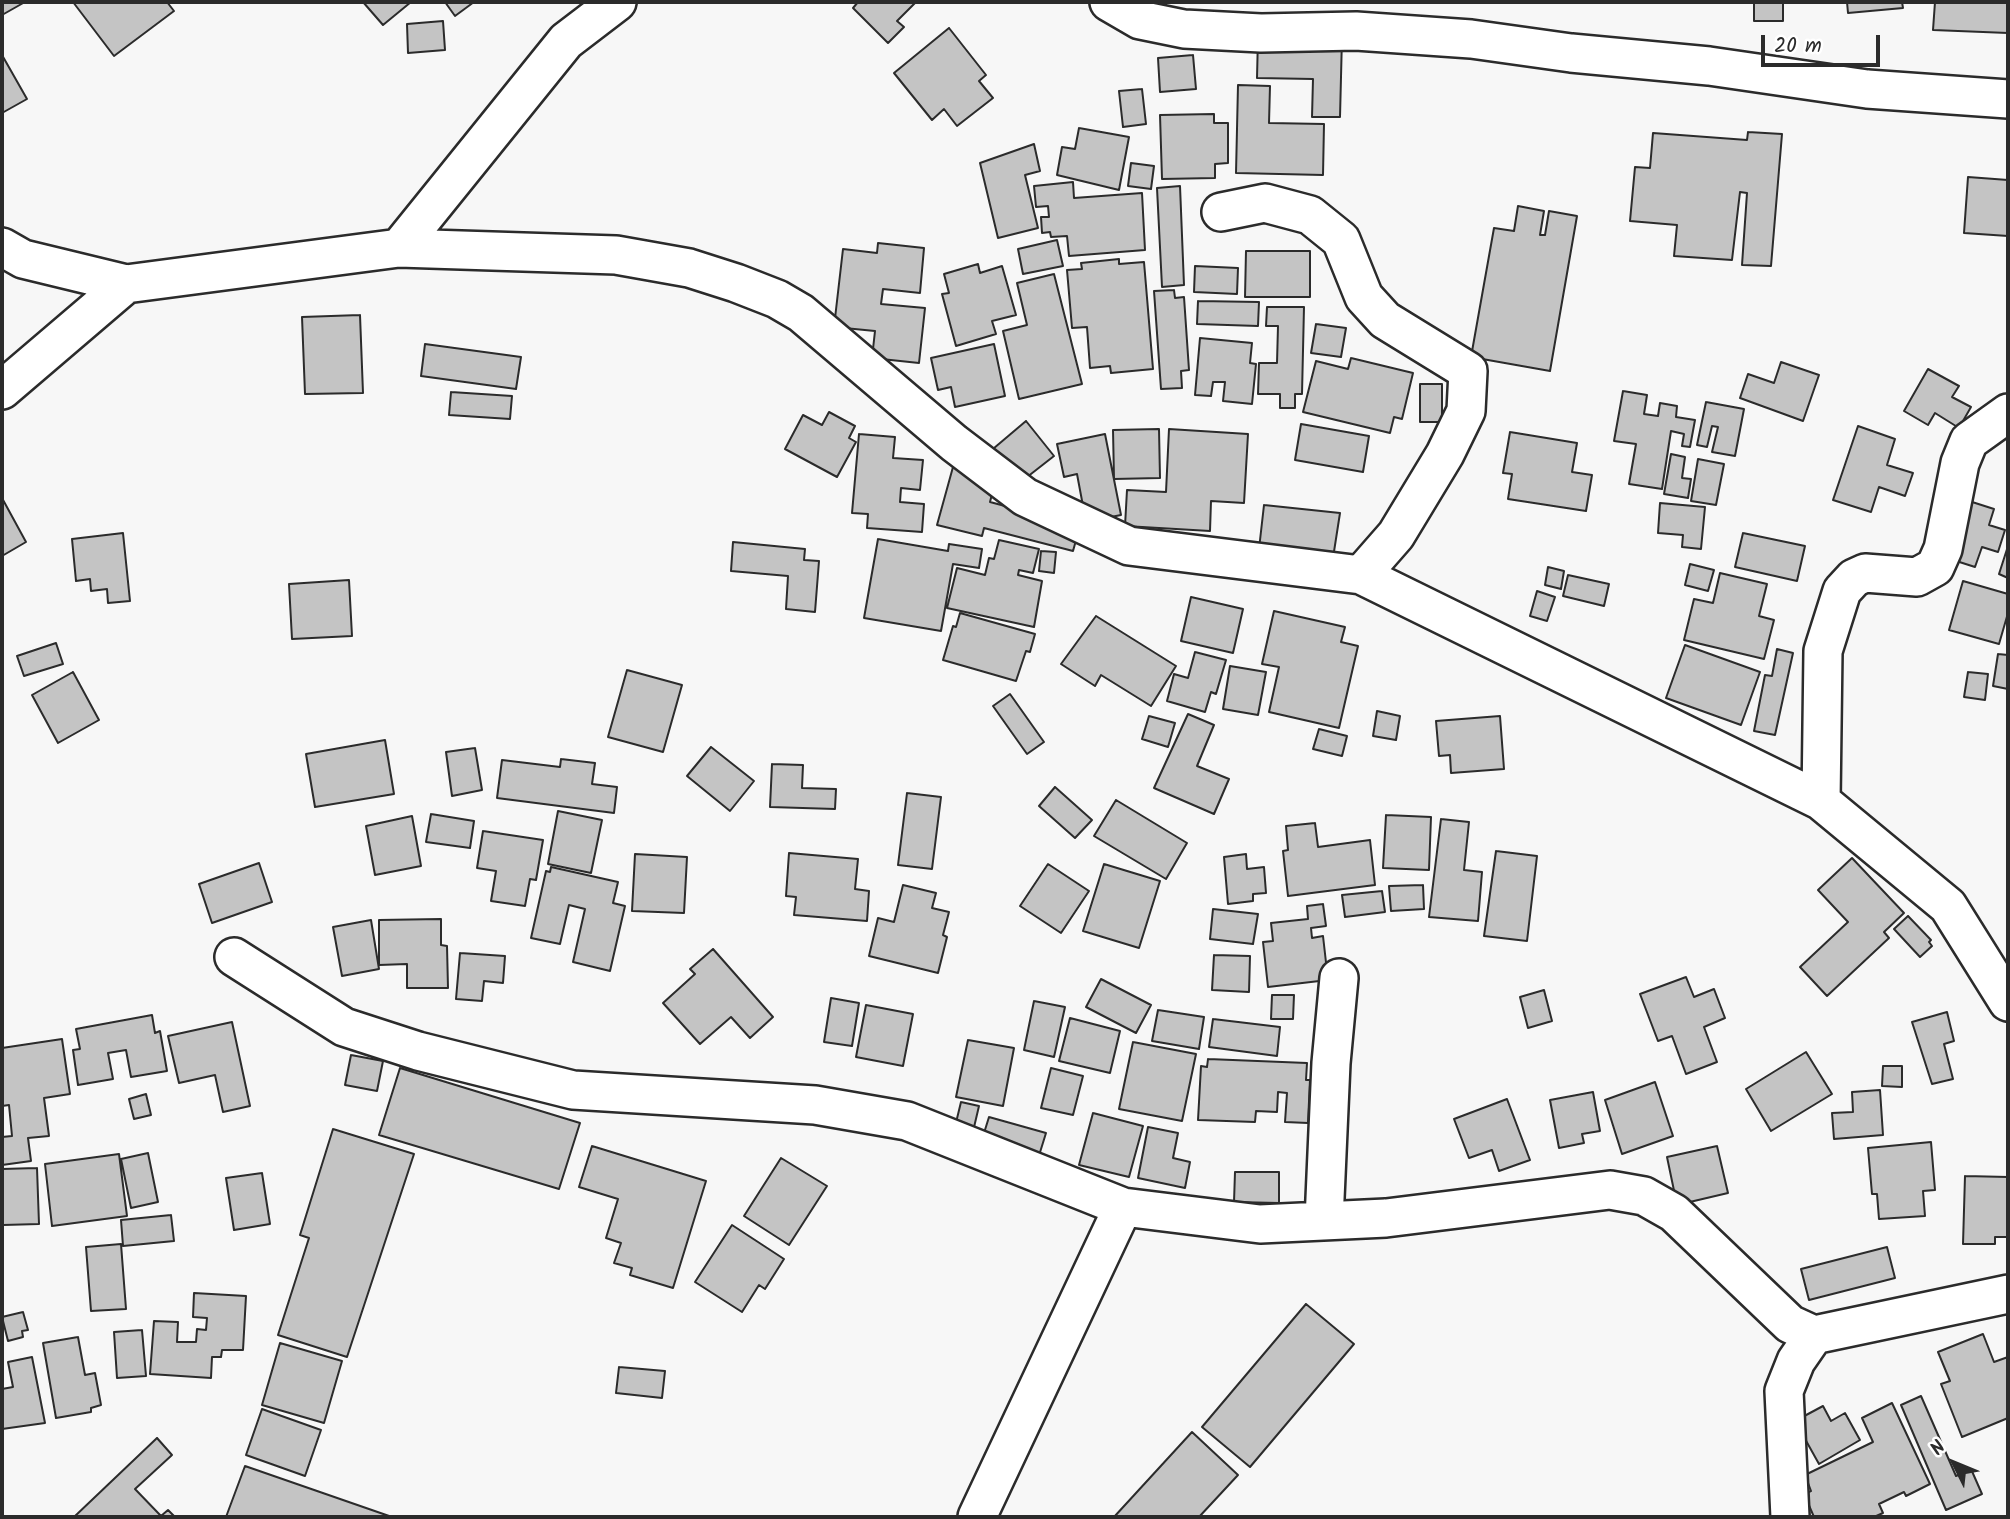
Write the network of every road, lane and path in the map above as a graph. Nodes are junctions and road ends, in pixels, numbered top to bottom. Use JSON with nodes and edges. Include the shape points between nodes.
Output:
{"nodes":[{"id":1,"x":617,"y":2,"type":"edge"},
{"id":2,"x":1109,"y":2,"type":"edge"},
{"id":3,"x":1357,"y":16,"type":"edge"},
{"id":4,"x":2008,"y":99,"type":"edge"},
{"id":5,"x":1221,"y":212,"type":"dead end"},
{"id":6,"x":2,"y":247,"type":"edge"},
{"id":7,"x":399,"y":248,"type":"junction"},
{"id":8,"x":126,"y":284,"type":"junction"},
{"id":9,"x":2,"y":390,"type":"edge"},
{"id":10,"x":2008,"y":413,"type":"edge"},
{"id":11,"x":1361,"y":575,"type":"junction"},
{"id":12,"x":1821,"y":801,"type":"junction"},
{"id":13,"x":234,"y":957,"type":"dead end"},
{"id":14,"x":1339,"y":978,"type":"dead end"},
{"id":15,"x":2008,"y":1002,"type":"edge"},
{"id":16,"x":1123,"y":1207,"type":"junction"},
{"id":17,"x":1324,"y":1221,"type":"junction"},
{"id":18,"x":2008,"y":1294,"type":"edge"},
{"id":19,"x":1814,"y":1335,"type":"junction"},
{"id":20,"x":977,"y":1517,"type":"edge"},
{"id":21,"x":1790,"y":1517,"type":"edge"}],
"edges":[{"from":1,"to":7,"type":"street","via":[[566,41]]},
{"from":2,"to":3,"type":"street","via":[[1140,20],[1184,29],[1261,33]]},
{"from":3,"to":4,"type":"street","via":[[1571,53],[1709,66],[1867,89]]},
{"from":5,"to":11,"type":"street","via":[[1265,203],[1310,215],[1341,240],[1364,297],[1385,320],[1468,371],[1466,411],[1445,454],[1396,535]]},
{"from":6,"to":8,"type":"street","via":[[23,259]]},
{"from":7,"to":8,"type":"street"},
{"from":7,"to":11,"type":"street","via":[[616,255],[689,268],[736,283],[801,313],[1025,497],[1129,546]]},
{"from":8,"to":9,"type":"street"},
{"from":10,"to":12,"type":"street","via":[[1969,441],[1935,567],[1917,578],[1865,573],[1842,591],[1823,651]]},
{"from":11,"to":12,"type":"street"},
{"from":12,"to":15,"type":"street","via":[[1948,906]]},
{"from":13,"to":16,"type":"street","via":[[344,1027],[418,1051],[573,1090],[815,1105],[907,1121]]},
{"from":14,"to":17,"type":"street"},
{"from":16,"to":17,"type":"street","via":[[1259,1224]]},
{"from":16,"to":20,"type":"street"},
{"from":17,"to":19,"type":"street","via":[[1386,1218],[1610,1190],[1644,1196],[1674,1213],[1790,1324]]},
{"from":18,"to":19,"type":"street"},
{"from":19,"to":21,"type":"street","via":[[1784,1391]]}]}
